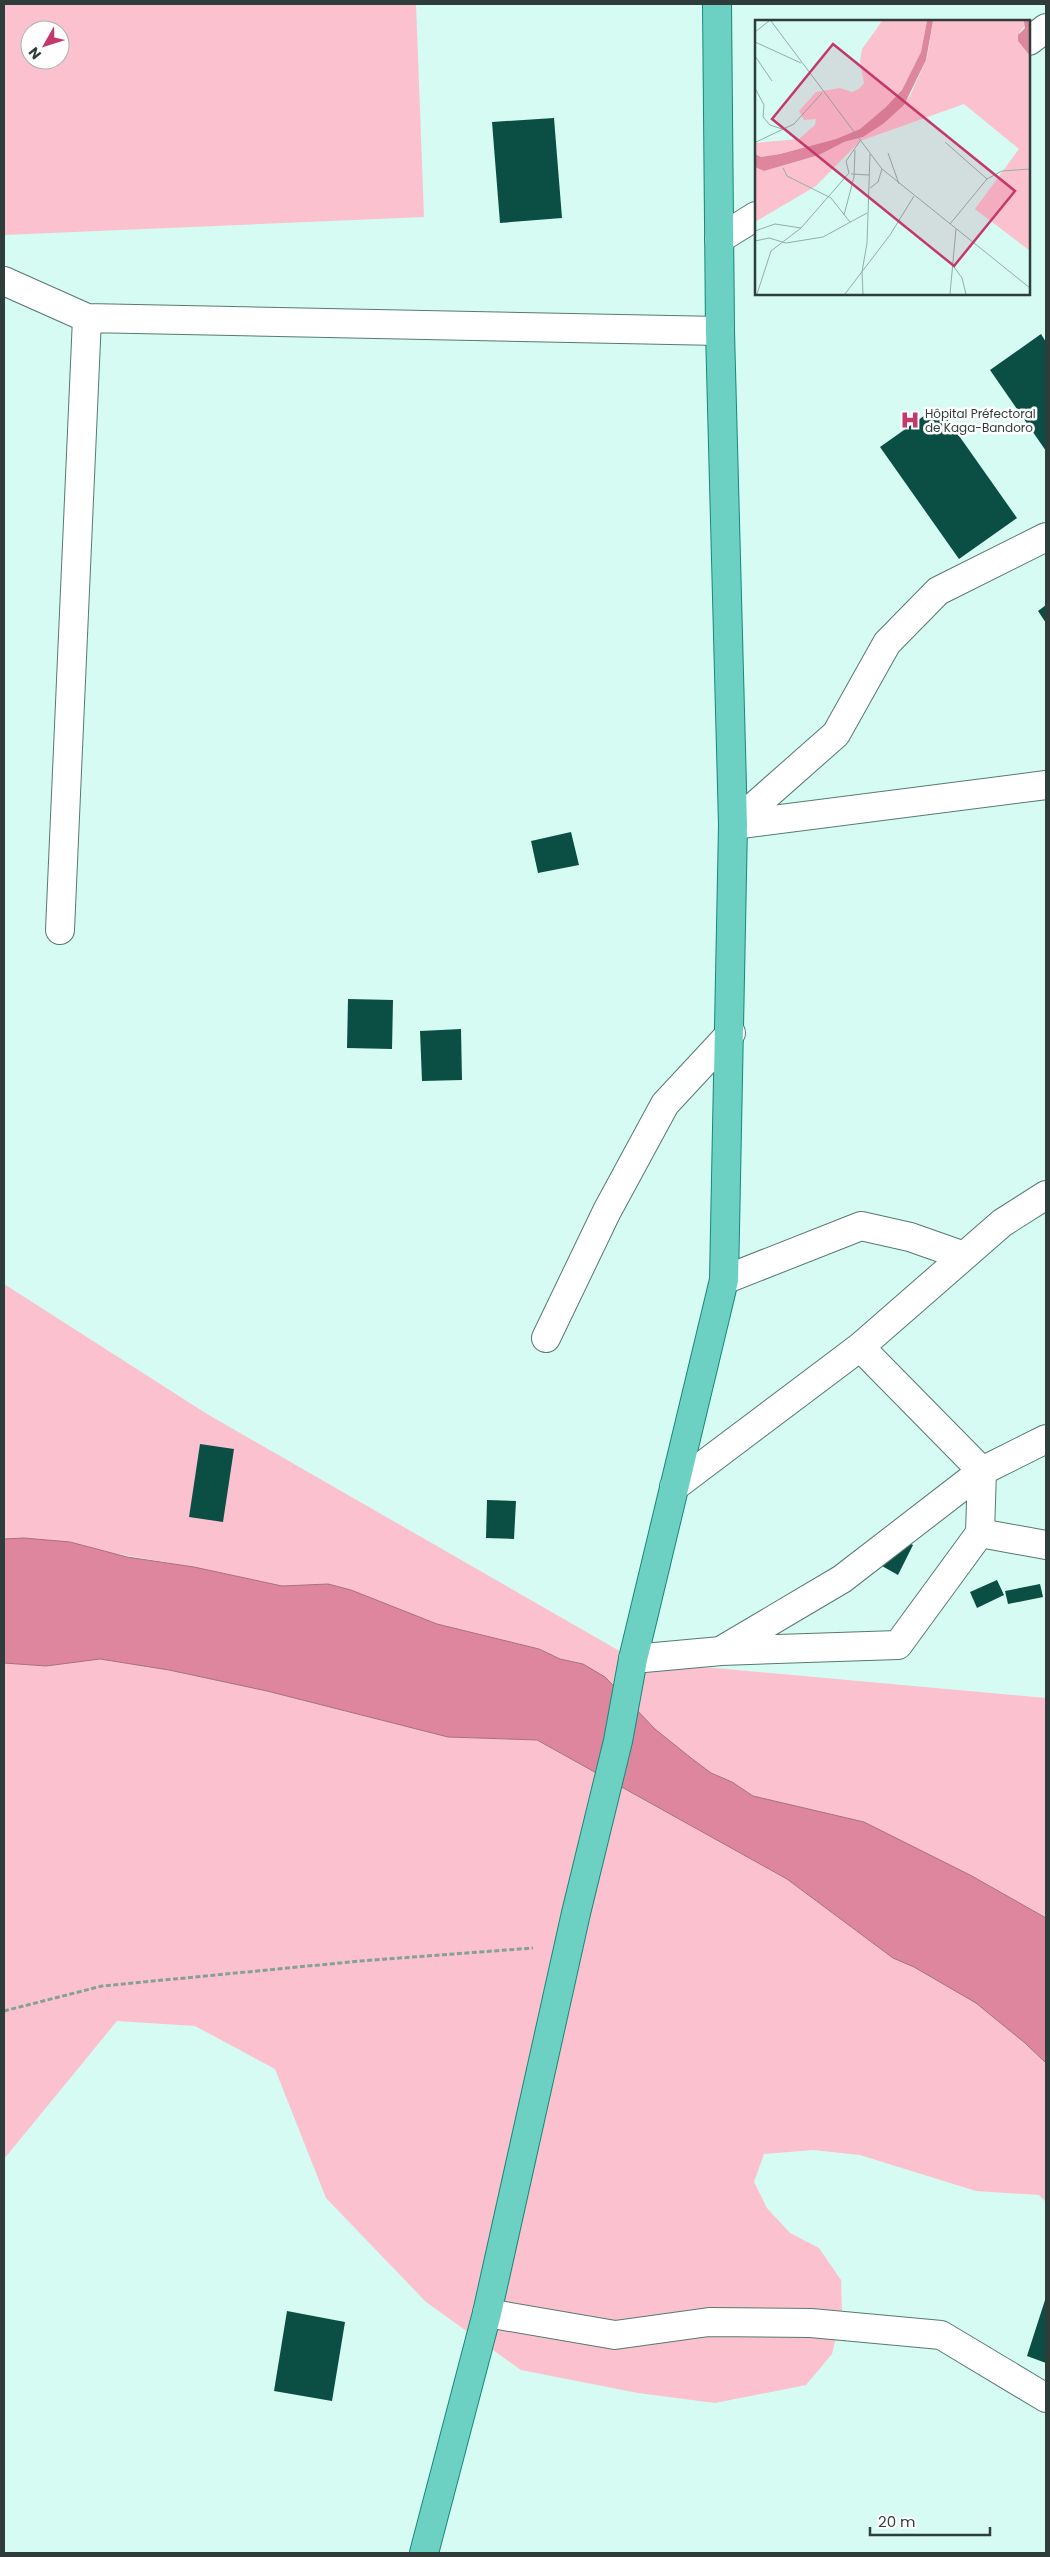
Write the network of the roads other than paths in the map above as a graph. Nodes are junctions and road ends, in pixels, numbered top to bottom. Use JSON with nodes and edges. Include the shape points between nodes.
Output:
{"nodes":[{"id":1,"x":717,"y":4,"type":"edge"},
{"id":2,"x":1046,"y":28,"type":"edge"},
{"id":3,"x":1030,"y":40,"type":"edge"},
{"id":4,"x":755,"y":217,"type":"edge"},
{"id":5,"x":719,"y":239,"type":"junction"},
{"id":6,"x":4,"y":281,"type":"edge"},
{"id":7,"x":87,"y":318,"type":"junction"},
{"id":8,"x":720,"y":331,"type":"junction"},
{"id":9,"x":1046,"y":538,"type":"edge"},
{"id":10,"x":1046,"y":784,"type":"edge"},
{"id":11,"x":733,"y":825,"type":"junction"},
{"id":12,"x":60,"y":930,"type":"dead end"},
{"id":13,"x":731,"y":1033,"type":"junction"},
{"id":14,"x":1046,"y":1195,"type":"edge"},
{"id":15,"x":964,"y":1256,"type":"junction"},
{"id":16,"x":724,"y":1280,"type":"junction"},
{"id":17,"x":546,"y":1338,"type":"dead end"},
{"id":18,"x":860,"y":1347,"type":"junction"},
{"id":19,"x":1046,"y":1439,"type":"edge"},
{"id":20,"x":982,"y":1471,"type":"junction"},
{"id":21,"x":674,"y":1487,"type":"junction"},
{"id":22,"x":980,"y":1533,"type":"junction"},
{"id":23,"x":1046,"y":1545,"type":"edge"},
{"id":24,"x":721,"y":1651,"type":"junction"},
{"id":25,"x":633,"y":1658,"type":"junction"},
{"id":26,"x":487,"y":2313,"type":"junction"},
{"id":27,"x":1046,"y":2398,"type":"edge"},
{"id":28,"x":424,"y":2553,"type":"edge"}],
"edges":[{"from":1,"to":5,"type":"main road"},
{"from":2,"to":3,"type":"street"},
{"from":4,"to":5,"type":"street"},
{"from":5,"to":8,"type":"main road"},
{"from":6,"to":7,"type":"street"},
{"from":7,"to":8,"type":"street"},
{"from":7,"to":12,"type":"street"},
{"from":8,"to":11,"type":"main road"},
{"from":9,"to":11,"type":"street","via":[[938,591],[887,643],[836,734]]},
{"from":10,"to":11,"type":"street"},
{"from":11,"to":13,"type":"main road"},
{"from":13,"to":16,"type":"main road"},
{"from":13,"to":17,"type":"street","via":[[665,1104]]},
{"from":14,"to":15,"type":"street","via":[[1002,1223]]},
{"from":15,"to":16,"type":"street","via":[[910,1237],[861,1226]]},
{"from":15,"to":18,"type":"street"},
{"from":16,"to":21,"type":"main road"},
{"from":18,"to":20,"type":"street"},
{"from":18,"to":21,"type":"street"},
{"from":19,"to":20,"type":"street"},
{"from":20,"to":22,"type":"street"},
{"from":20,"to":24,"type":"street","via":[[842,1579]]},
{"from":21,"to":25,"type":"main road"},
{"from":22,"to":23,"type":"street"},
{"from":22,"to":24,"type":"street","via":[[898,1645]]},
{"from":24,"to":25,"type":"street"},
{"from":25,"to":26,"type":"main road","via":[[618,1741],[576,1913]]},
{"from":26,"to":27,"type":"street","via":[[616,2335],[709,2322],[811,2323],[941,2335]]},
{"from":26,"to":28,"type":"main road"}]}
